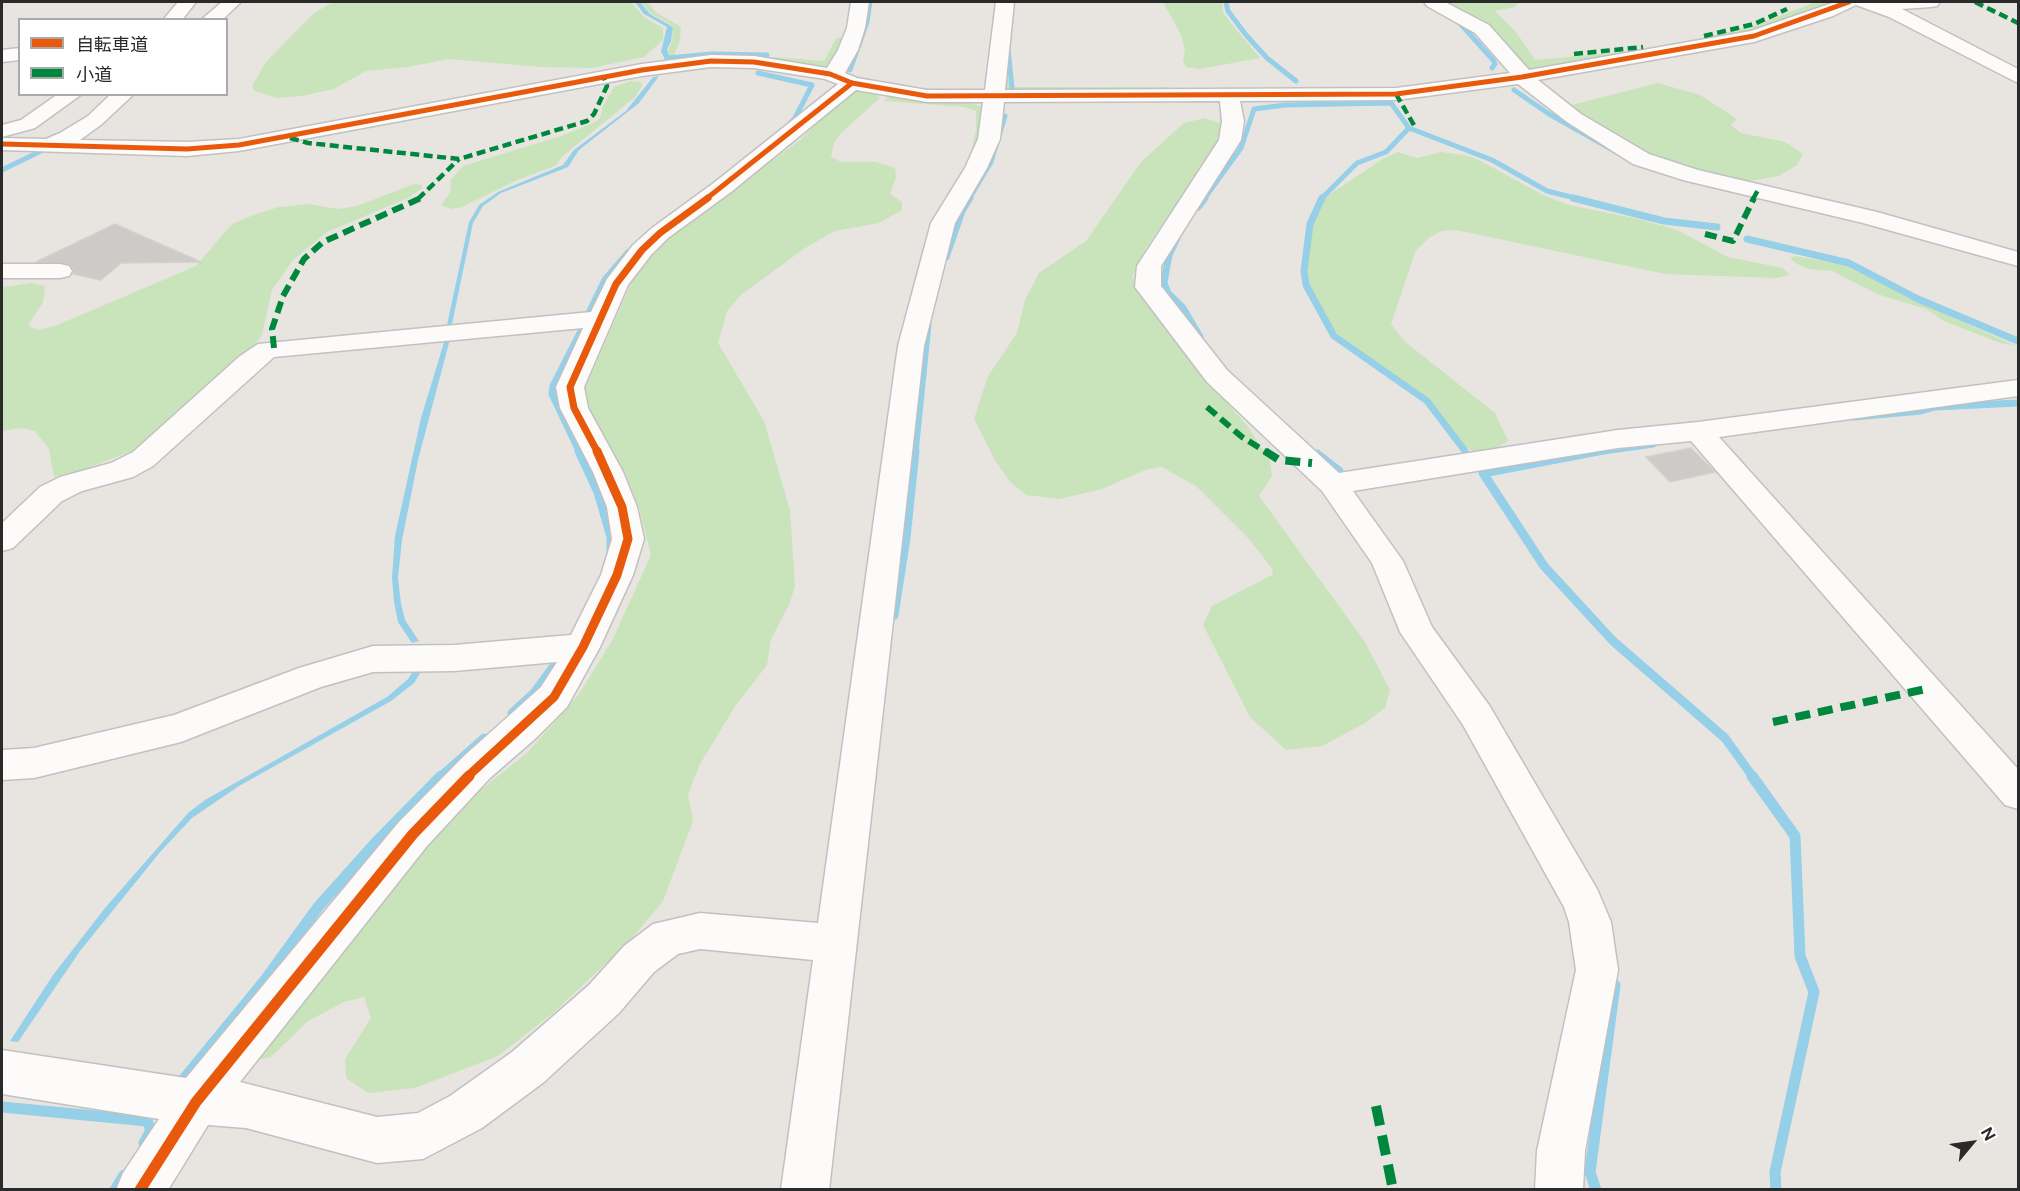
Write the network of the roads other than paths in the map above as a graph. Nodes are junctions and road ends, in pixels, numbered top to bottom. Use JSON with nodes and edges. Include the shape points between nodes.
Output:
{"nodes":[{"id":1,"x":187,"y":2,"type":"edge"},
{"id":2,"x":232,"y":2,"type":"edge"},
{"id":3,"x":860,"y":2,"type":"edge"},
{"id":4,"x":1005,"y":2,"type":"edge"},
{"id":5,"x":1433,"y":2,"type":"edge"},
{"id":6,"x":1849,"y":2,"type":"edge"},
{"id":7,"x":1863,"y":2,"type":"edge"},
{"id":8,"x":1876,"y":2,"type":"edge"},
{"id":9,"x":1931,"y":2,"type":"edge"},
{"id":10,"x":174,"y":18,"type":"edge"},
{"id":11,"x":212,"y":18,"type":"edge"},
{"id":12,"x":18,"y":54,"type":"edge"},
{"id":13,"x":2,"y":56,"type":"edge"},
{"id":14,"x":830,"y":74,"type":"junction"},
{"id":15,"x":1522,"y":77,"type":"junction"},
{"id":16,"x":2019,"y":77,"type":"edge"},
{"id":17,"x":852,"y":83,"type":"junction"},
{"id":18,"x":69,"y":96,"type":"edge"},
{"id":19,"x":121,"y":96,"type":"edge"},
{"id":20,"x":1229,"y":96,"type":"junction"},
{"id":21,"x":994,"y":98,"type":"junction"},
{"id":22,"x":2,"y":131,"type":"edge"},
{"id":23,"x":2,"y":144,"type":"edge"},
{"id":24,"x":51,"y":144,"type":"junction"},
{"id":25,"x":2019,"y":259,"type":"edge"},
{"id":26,"x":4,"y":266,"type":"edge"},
{"id":27,"x":60,"y":271,"type":"dead end"},
{"id":28,"x":600,"y":319,"type":"junction"},
{"id":29,"x":2019,"y":388,"type":"edge"},
{"id":30,"x":1698,"y":431,"type":"junction"},
{"id":31,"x":1333,"y":484,"type":"junction"},
{"id":32,"x":2,"y":540,"type":"edge"},
{"id":33,"x":583,"y":647,"type":"junction"},
{"id":34,"x":2,"y":765,"type":"edge"},
{"id":35,"x":2019,"y":794,"type":"edge"},
{"id":36,"x":834,"y":943,"type":"junction"},
{"id":37,"x":2,"y":1072,"type":"edge"},
{"id":38,"x":196,"y":1102,"type":"junction"},
{"id":39,"x":140,"y":1190,"type":"edge"},
{"id":40,"x":805,"y":1190,"type":"edge"},
{"id":41,"x":1559,"y":1190,"type":"edge"}],
"edges":[{"from":1,"to":10,"type":"street"},
{"from":2,"to":11,"type":"street"},
{"from":3,"to":14,"type":"street","via":[[848,50],[837,70]]},
{"from":4,"to":21,"type":"street"},
{"from":5,"to":15,"type":"street","via":[[1482,29],[1517,66]]},
{"from":6,"to":15,"type":"street","via":[[1754,36]]},
{"from":7,"to":16,"type":"street","via":[[1894,13]]},
{"from":8,"to":9,"type":"street"},
{"from":12,"to":13,"type":"street"},
{"from":14,"to":17,"type":"street"},
{"from":14,"to":24,"type":"street","via":[[711,61],[642,70],[238,145],[188,149]]},
{"from":15,"to":20,"type":"street","via":[[1396,94]]},
{"from":15,"to":25,"type":"street","via":[[1594,132],[1661,166]]},
{"from":17,"to":21,"type":"street","via":[[927,96]]},
{"from":17,"to":28,"type":"street","via":[[660,233],[616,284]]},
{"from":18,"to":22,"type":"street","via":[[28,124]]},
{"from":19,"to":24,"type":"street","via":[[68,138]]},
{"from":20,"to":21,"type":"street"},
{"from":20,"to":31,"type":"street","via":[[1233,121],[1230,140],[1149,266],[1148,287],[1218,376]]},
{"from":21,"to":36,"type":"street","via":[[989,139],[943,223],[911,346]]},
{"from":23,"to":24,"type":"street"},
{"from":26,"to":27,"type":"street"},
{"from":28,"to":32,"type":"street","via":[[267,350],[143,459],[122,470],[62,487]]},
{"from":28,"to":33,"type":"street","via":[[569,393],[615,490],[625,517],[627,539],[617,575]]},
{"from":29,"to":30,"type":"street"},
{"from":30,"to":31,"type":"street","via":[[1618,439]]},
{"from":30,"to":35,"type":"street"},
{"from":31,"to":41,"type":"street","via":[[1387,561],[1417,632],[1476,715],[1583,902],[1590,922],[1597,970],[1561,1151]]},
{"from":33,"to":34,"type":"street","via":[[453,658],[373,659],[311,677],[181,728],[34,763]]},
{"from":33,"to":38,"type":"street","via":[[554,697],[477,767],[413,834]]},
{"from":36,"to":38,"type":"street","via":[[700,932],[668,937],[639,959],[604,999],[528,1067],[466,1113],[423,1136],[377,1140],[246,1105]]},
{"from":36,"to":40,"type":"street"},
{"from":37,"to":38,"type":"street"},
{"from":38,"to":39,"type":"street"}]}
